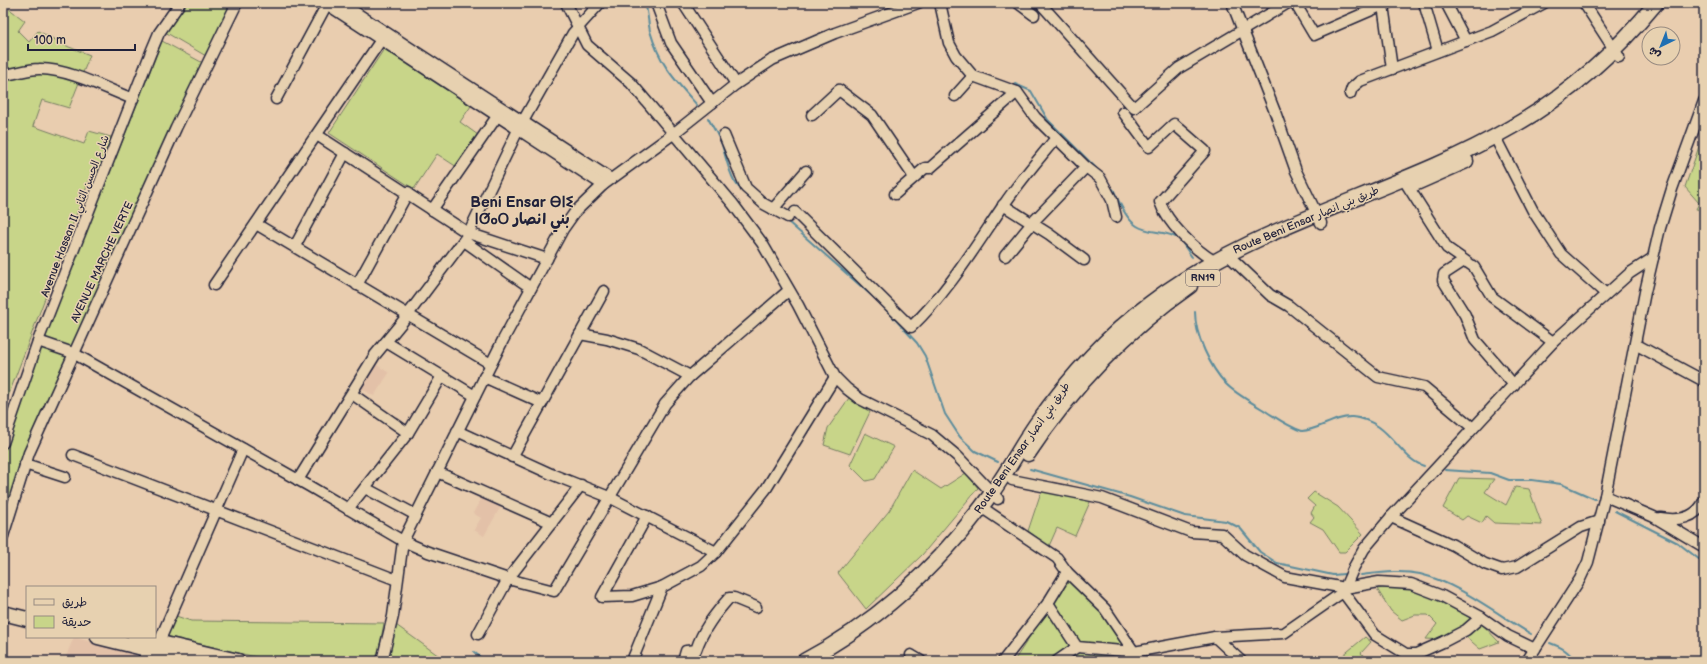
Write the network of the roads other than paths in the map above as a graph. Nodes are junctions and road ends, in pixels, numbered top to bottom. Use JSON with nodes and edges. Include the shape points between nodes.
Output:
{"nodes":[{"id":1,"x":180,"y":3,"type":"edge"},
{"id":2,"x":237,"y":3,"type":"edge"},
{"id":3,"x":341,"y":3,"type":"edge"},
{"id":4,"x":566,"y":3,"type":"edge"},
{"id":5,"x":600,"y":3,"type":"edge"},
{"id":6,"x":656,"y":3,"type":"edge"},
{"id":7,"x":918,"y":3,"type":"edge"},
{"id":8,"x":940,"y":3,"type":"edge"},
{"id":9,"x":1018,"y":3,"type":"edge"},
{"id":10,"x":1040,"y":3,"type":"edge"},
{"id":11,"x":1232,"y":3,"type":"edge"},
{"id":12,"x":1288,"y":3,"type":"edge"},
{"id":13,"x":1295,"y":3,"type":"edge"},
{"id":14,"x":1424,"y":3,"type":"edge"},
{"id":15,"x":1446,"y":3,"type":"edge"},
{"id":16,"x":1544,"y":3,"type":"edge"},
{"id":17,"x":1584,"y":3,"type":"edge"},
{"id":18,"x":1656,"y":3,"type":"edge"},
{"id":19,"x":1667,"y":3,"type":"edge"},
{"id":20,"x":326,"y":4,"type":"edge"},
{"id":21,"x":686,"y":4,"type":"edge"},
{"id":22,"x":1386,"y":4,"type":"edge"},
{"id":23,"x":1034,"y":15,"type":"dead end"},
{"id":24,"x":578,"y":27,"type":"junction"},
{"id":25,"x":1242,"y":30,"type":"junction"},
{"id":26,"x":383,"y":36,"type":"junction"},
{"id":27,"x":1466,"y":41,"type":"junction"},
{"id":28,"x":1438,"y":51,"type":"junction"},
{"id":29,"x":1616,"y":53,"type":"junction"},
{"id":30,"x":1392,"y":68,"type":"junction"},
{"id":31,"x":3,"y":75,"type":"edge"},
{"id":32,"x":973,"y":76,"type":"junction"},
{"id":33,"x":736,"y":84,"type":"junction"},
{"id":34,"x":1017,"y":92,"type":"junction"},
{"id":35,"x":1350,"y":94,"type":"dead end"},
{"id":36,"x":956,"y":96,"type":"dead end"},
{"id":37,"x":133,"y":99,"type":"junction"},
{"id":38,"x":276,"y":99,"type":"dead end"},
{"id":39,"x":1704,"y":101,"type":"edge"},
{"id":40,"x":712,"y":103,"type":"junction"},
{"id":41,"x":1123,"y":112,"type":"dead end"},
{"id":42,"x":498,"y":115,"type":"junction"},
{"id":43,"x":812,"y":115,"type":"dead end"},
{"id":44,"x":520,"y":126,"type":"junction"},
{"id":45,"x":673,"y":134,"type":"junction"},
{"id":46,"x":317,"y":135,"type":"junction"},
{"id":47,"x":724,"y":135,"type":"dead end"},
{"id":48,"x":1056,"y":138,"type":"junction"},
{"id":49,"x":1497,"y":141,"type":"junction"},
{"id":50,"x":345,"y":153,"type":"junction"},
{"id":51,"x":1086,"y":167,"type":"junction"},
{"id":52,"x":806,"y":171,"type":"dead end"},
{"id":53,"x":914,"y":177,"type":"junction"},
{"id":54,"x":607,"y":182,"type":"junction"},
{"id":55,"x":1406,"y":182,"type":"junction"},
{"id":56,"x":408,"y":192,"type":"junction"},
{"id":57,"x":895,"y":194,"type":"dead end"},
{"id":58,"x":1003,"y":205,"type":"junction"},
{"id":59,"x":773,"y":209,"type":"junction"},
{"id":60,"x":432,"y":210,"type":"junction"},
{"id":61,"x":1116,"y":217,"type":"dead end"},
{"id":62,"x":1319,"y":219,"type":"junction"},
{"id":63,"x":1032,"y":223,"type":"junction"},
{"id":64,"x":256,"y":224,"type":"junction"},
{"id":65,"x":466,"y":237,"type":"junction"},
{"id":66,"x":295,"y":246,"type":"junction"},
{"id":67,"x":1005,"y":256,"type":"dead end"},
{"id":68,"x":1230,"y":258,"type":"junction"},
{"id":69,"x":1653,"y":258,"type":"junction"},
{"id":70,"x":547,"y":259,"type":"junction"},
{"id":71,"x":1084,"y":260,"type":"dead end"},
{"id":72,"x":1464,"y":260,"type":"junction"},
{"id":73,"x":1214,"y":261,"type":"junction"},
{"id":74,"x":214,"y":285,"type":"dead end"},
{"id":75,"x":357,"y":285,"type":"junction"},
{"id":76,"x":531,"y":288,"type":"junction"},
{"id":77,"x":604,"y":291,"type":"dead end"},
{"id":78,"x":788,"y":291,"type":"junction"},
{"id":79,"x":1606,"y":294,"type":"junction"},
{"id":80,"x":407,"y":315,"type":"junction"},
{"id":81,"x":580,"y":334,"type":"junction"},
{"id":82,"x":38,"y":341,"type":"junction"},
{"id":83,"x":386,"y":342,"type":"junction"},
{"id":84,"x":1553,"y":342,"type":"junction"},
{"id":85,"x":1635,"y":344,"type":"junction"},
{"id":86,"x":1109,"y":346,"type":"junction"},
{"id":87,"x":73,"y":353,"type":"junction"},
{"id":88,"x":491,"y":364,"type":"junction"},
{"id":89,"x":442,"y":376,"type":"junction"},
{"id":90,"x":690,"y":376,"type":"junction"},
{"id":91,"x":484,"y":377,"type":"junction"},
{"id":92,"x":835,"y":377,"type":"junction"},
{"id":93,"x":1704,"y":381,"type":"edge"},
{"id":94,"x":1514,"y":385,"type":"junction"},
{"id":95,"x":352,"y":394,"type":"junction"},
{"id":96,"x":475,"y":396,"type":"junction"},
{"id":97,"x":542,"y":403,"type":"junction"},
{"id":98,"x":1473,"y":428,"type":"junction"},
{"id":99,"x":457,"y":432,"type":"junction"},
{"id":100,"x":408,"y":433,"type":"junction"},
{"id":101,"x":3,"y":443,"type":"edge"},
{"id":102,"x":243,"y":448,"type":"junction"},
{"id":103,"x":73,"y":455,"type":"dead end"},
{"id":104,"x":512,"y":457,"type":"junction"},
{"id":105,"x":25,"y":464,"type":"junction"},
{"id":106,"x":437,"y":472,"type":"junction"},
{"id":107,"x":65,"y":477,"type":"dead end"},
{"id":108,"x":298,"y":480,"type":"junction"},
{"id":109,"x":1012,"y":480,"type":"junction"},
{"id":110,"x":581,"y":485,"type":"junction"},
{"id":111,"x":366,"y":488,"type":"junction"},
{"id":112,"x":995,"y":496,"type":"junction"},
{"id":113,"x":1605,"y":496,"type":"junction"},
{"id":114,"x":609,"y":497,"type":"junction"},
{"id":115,"x":1704,"y":501,"type":"edge"},
{"id":116,"x":348,"y":509,"type":"junction"},
{"id":117,"x":216,"y":510,"type":"junction"},
{"id":118,"x":985,"y":510,"type":"junction"},
{"id":119,"x":416,"y":515,"type":"junction"},
{"id":120,"x":647,"y":516,"type":"junction"},
{"id":121,"x":1391,"y":516,"type":"junction"},
{"id":122,"x":1654,"y":517,"type":"junction"},
{"id":123,"x":1599,"y":521,"type":"junction"},
{"id":124,"x":552,"y":523,"type":"junction"},
{"id":125,"x":3,"y":536,"type":"edge"},
{"id":126,"x":403,"y":541,"type":"junction"},
{"id":127,"x":1704,"y":547,"type":"edge"},
{"id":128,"x":716,"y":552,"type":"junction"},
{"id":129,"x":1067,"y":572,"type":"junction"},
{"id":130,"x":508,"y":579,"type":"junction"},
{"id":131,"x":397,"y":580,"type":"junction"},
{"id":132,"x":662,"y":587,"type":"junction"},
{"id":133,"x":1344,"y":590,"type":"junction"},
{"id":134,"x":1048,"y":603,"type":"junction"},
{"id":135,"x":3,"y":605,"type":"edge"},
{"id":136,"x":756,"y":607,"type":"dead end"},
{"id":137,"x":26,"y":610,"type":"edge"},
{"id":138,"x":3,"y":613,"type":"edge"},
{"id":139,"x":1481,"y":617,"type":"junction"},
{"id":140,"x":26,"y":620,"type":"edge"},
{"id":141,"x":478,"y":634,"type":"dead end"},
{"id":142,"x":1215,"y":637,"type":"junction"},
{"id":143,"x":102,"y":638,"type":"edge"},
{"id":144,"x":136,"y":638,"type":"edge"},
{"id":145,"x":1077,"y":647,"type":"junction"},
{"id":146,"x":151,"y":649,"type":"edge"},
{"id":147,"x":1535,"y":649,"type":"junction"},
{"id":148,"x":911,"y":655,"type":"dead end"},
{"id":149,"x":1136,"y":657,"type":"edge"},
{"id":150,"x":195,"y":661,"type":"edge"},
{"id":151,"x":238,"y":661,"type":"edge"},
{"id":152,"x":382,"y":661,"type":"edge"},
{"id":153,"x":632,"y":661,"type":"edge"},
{"id":154,"x":683,"y":661,"type":"edge"},
{"id":155,"x":804,"y":661,"type":"edge"},
{"id":156,"x":820,"y":661,"type":"edge"},
{"id":157,"x":921,"y":661,"type":"edge"},
{"id":158,"x":1003,"y":661,"type":"edge"},
{"id":159,"x":1057,"y":661,"type":"edge"},
{"id":160,"x":1241,"y":661,"type":"edge"},
{"id":161,"x":1527,"y":661,"type":"edge"}],
"edges":[{"from":1,"to":37,"type":"street","name":"Avenue Hassan II شارع الحسن الثاني","via":[[159,33]]},
{"from":2,"to":87,"type":"street","name":"AVENUE MARCHE VERTE","via":[[176,128]]},
{"from":3,"to":26,"type":"street"},
{"from":4,"to":24,"type":"street"},
{"from":5,"to":24,"type":"street"},
{"from":6,"to":40,"type":"street","via":[[672,43]]},
{"from":7,"to":33,"type":"street","via":[[835,33],[772,60]]},
{"from":8,"to":32,"type":"street","via":[[949,43]]},
{"from":9,"to":23,"type":"street"},
{"from":10,"to":25,"type":"street","via":[[1134,108],[1179,68]]},
{"from":11,"to":25,"type":"street"},
{"from":12,"to":25,"type":"street"},
{"from":13,"to":22,"type":"street","via":[[1314,35]]},
{"from":14,"to":28,"type":"street"},
{"from":15,"to":27,"type":"street"},
{"from":16,"to":27,"type":"street","via":[[1509,23]]},
{"from":17,"to":29,"type":"street"},
{"from":18,"to":29,"type":"highway","name":"Route Beni Ensar طريق بني انصار","number":"RN19"},
{"from":19,"to":29,"type":"highway","name":"Route Beni Ensar طريق بني انصار","number":"RN19","via":[[1641,34]]},
{"from":20,"to":26,"type":"street"},
{"from":20,"to":38,"type":"street"},
{"from":21,"to":33,"type":"street"},
{"from":22,"to":30,"type":"street"},
{"from":24,"to":44,"type":"street"},
{"from":24,"to":45,"type":"street","via":[[587,45],[631,83]]},
{"from":25,"to":62,"type":"street","via":[[1296,171]]},
{"from":26,"to":42,"type":"street"},
{"from":26,"to":44,"type":"street"},
{"from":26,"to":46,"type":"street"},
{"from":27,"to":28,"type":"street"},
{"from":28,"to":30,"type":"street"},
{"from":29,"to":49,"type":"highway","name":"Route Beni Ensar طريق بني انصار","number":"RN19","via":[[1562,105]]},
{"from":30,"to":35,"type":"street","via":[[1360,81],[1352,88]]},
{"from":31,"to":37,"type":"street","via":[[33,69],[49,69]]},
{"from":32,"to":34,"type":"street"},
{"from":32,"to":36,"type":"street"},
{"from":33,"to":40,"type":"street"},
{"from":34,"to":48,"type":"street","via":[[1035,117]]},
{"from":34,"to":53,"type":"street","via":[[930,168],[924,168]]},
{"from":37,"to":82,"type":"street","name":"Avenue Hassan II شارع الحسن الثاني"},
{"from":39,"to":69,"type":"street","via":[[1672,189]]},
{"from":40,"to":45,"type":"street"},
{"from":41,"to":73,"type":"street","via":[[1149,147],[1174,124],[1205,151],[1160,202],[1164,213],[1200,253]]},
{"from":42,"to":44,"type":"street"},
{"from":42,"to":60,"type":"street"},
{"from":43,"to":53,"type":"street","via":[[839,90],[872,115]]},
{"from":44,"to":54,"type":"street"},
{"from":44,"to":65,"type":"street"},
{"from":45,"to":54,"type":"street"},
{"from":45,"to":78,"type":"street","via":[[733,204],[762,243]]},
{"from":46,"to":50,"type":"street"},
{"from":46,"to":64,"type":"street"},
{"from":47,"to":59,"type":"street","via":[[746,188],[755,198]]},
{"from":48,"to":51,"type":"street"},
{"from":48,"to":58,"type":"street"},
{"from":49,"to":55,"type":"highway","name":"Route Beni Ensar طريق بني انصار","number":"RN19"},
{"from":49,"to":79,"type":"street","via":[[1532,211],[1561,254]]},
{"from":50,"to":56,"type":"street"},
{"from":50,"to":66,"type":"street"},
{"from":51,"to":61,"type":"street","via":[[1100,178],[1112,200]]},
{"from":51,"to":63,"type":"street"},
{"from":52,"to":59,"type":"street"},
{"from":53,"to":57,"type":"street"},
{"from":54,"to":70,"type":"street","via":[[575,212],[562,229]]},
{"from":55,"to":62,"type":"highway","name":"Route Beni Ensar طريق بني انصار","number":"RN19"},
{"from":55,"to":72,"type":"street","via":[[1444,244]]},
{"from":56,"to":60,"type":"street"},
{"from":56,"to":75,"type":"street"},
{"from":58,"to":59,"type":"street","via":[[983,238],[927,312],[911,327],[792,214]]},
{"from":58,"to":63,"type":"street"},
{"from":60,"to":65,"type":"street"},
{"from":62,"to":68,"type":"highway","name":"Route Beni Ensar طريق بني انصار","number":"RN19"},
{"from":63,"to":67,"type":"street"},
{"from":63,"to":71,"type":"street"},
{"from":64,"to":66,"type":"street"},
{"from":64,"to":74,"type":"street"},
{"from":65,"to":70,"type":"street"},
{"from":65,"to":76,"type":"street"},
{"from":65,"to":80,"type":"street"},
{"from":66,"to":75,"type":"street"},
{"from":68,"to":73,"type":"highway","name":"Route Beni Ensar طريق بني انصار","number":"RN19"},
{"from":68,"to":86,"type":"highway","name":"Route Beni Ensar طريق بني انصار","number":"RN19"},
{"from":68,"to":98,"type":"street","via":[[1270,295],[1289,306],[1378,377],[1424,387]]},
{"from":69,"to":79,"type":"street","via":[[1630,273]]},
{"from":69,"to":85,"type":"street"},
{"from":70,"to":76,"type":"street"},
{"from":72,"to":84,"type":"street","via":[[1478,272],[1492,297]]},
{"from":72,"to":94,"type":"street","via":[[1444,274],[1443,280],[1465,315],[1475,340]]},
{"from":73,"to":86,"type":"highway","name":"Route Beni Ensar طريق بني انصار","number":"RN19","via":[[1152,302]]},
{"from":75,"to":80,"type":"street"},
{"from":76,"to":88,"type":"street"},
{"from":77,"to":81,"type":"street"},
{"from":78,"to":90,"type":"street"},
{"from":78,"to":92,"type":"street","via":[[798,305]]},
{"from":79,"to":84,"type":"street"},
{"from":80,"to":83,"type":"street"},
{"from":80,"to":88,"type":"street"},
{"from":81,"to":90,"type":"street","via":[[639,349]]},
{"from":81,"to":97,"type":"street"},
{"from":82,"to":87,"type":"street"},
{"from":82,"to":101,"type":"street","name":"Avenue Hassan II شارع الحسن الثاني"},
{"from":83,"to":89,"type":"street"},
{"from":83,"to":95,"type":"street","via":[[375,355]]},
{"from":84,"to":94,"type":"street"},
{"from":85,"to":93,"type":"street"},
{"from":85,"to":113,"type":"street"},
{"from":86,"to":109,"type":"highway","name":"Route Beni Ensar طريق بني انصار","number":"RN19","via":[[1060,409]]},
{"from":86,"to":112,"type":"highway","name":"Route Beni Ensar طريق بني انصار","number":"RN19","via":[[1075,374],[1040,420]]},
{"from":87,"to":102,"type":"street"},
{"from":87,"to":105,"type":"street","name":"AVENUE MARCHE VERTE"},
{"from":88,"to":91,"type":"street"},
{"from":89,"to":96,"type":"street"},
{"from":89,"to":100,"type":"street"},
{"from":90,"to":114,"type":"street","via":[[665,404]]},
{"from":91,"to":96,"type":"street"},
{"from":91,"to":97,"type":"street"},
{"from":92,"to":112,"type":"street","via":[[860,399],[932,435],[957,456]]},
{"from":92,"to":128,"type":"street","via":[[766,489]]},
{"from":94,"to":98,"type":"street"},
{"from":95,"to":100,"type":"street"},
{"from":95,"to":108,"type":"street"},
{"from":96,"to":99,"type":"street"},
{"from":97,"to":104,"type":"street"},
{"from":98,"to":121,"type":"street"},
{"from":99,"to":104,"type":"street"},
{"from":99,"to":106,"type":"street"},
{"from":100,"to":111,"type":"street","via":[[381,462]]},
{"from":102,"to":108,"type":"street"},
{"from":102,"to":117,"type":"street"},
{"from":103,"to":117,"type":"street"},
{"from":104,"to":110,"type":"street"},
{"from":105,"to":107,"type":"street"},
{"from":105,"to":125,"type":"street","name":"AVENUE MARCHE VERTE"},
{"from":106,"to":119,"type":"street"},
{"from":106,"to":124,"type":"street"},
{"from":108,"to":116,"type":"street"},
{"from":109,"to":112,"type":"highway","name":"Route Beni Ensar طريق بني انصار","number":"RN19"},
{"from":109,"to":133,"type":"street","via":[[1102,498],[1191,532],[1222,534],[1246,555],[1286,576]]},
{"from":110,"to":114,"type":"street"},
{"from":110,"to":124,"type":"street"},
{"from":111,"to":116,"type":"street"},
{"from":111,"to":119,"type":"street"},
{"from":112,"to":118,"type":"highway","name":"Route Beni Ensar طريق بني انصار","number":"RN19"},
{"from":113,"to":122,"type":"street"},
{"from":113,"to":123,"type":"street"},
{"from":114,"to":120,"type":"street"},
{"from":114,"to":130,"type":"street","via":[[554,591]]},
{"from":115,"to":122,"type":"street","via":[[1695,513],[1684,518],[1671,520]]},
{"from":116,"to":126,"type":"street"},
{"from":117,"to":131,"type":"street"},
{"from":117,"to":146,"type":"street"},
{"from":118,"to":129,"type":"street","via":[[1057,558]]},
{"from":118,"to":155,"type":"highway","name":"Route Beni Ensar طريق بني انصار","number":"RN19","via":[[898,598],[841,640]]},
{"from":118,"to":156,"type":"highway","name":"Route Beni Ensar طريق بني انصار","number":"RN19","via":[[946,564],[913,596],[866,633]]},
{"from":119,"to":126,"type":"street"},
{"from":120,"to":128,"type":"street"},
{"from":120,"to":132,"type":"street","via":[[602,597],[632,596]]},
{"from":121,"to":123,"type":"street","via":[[1453,545],[1485,564],[1502,570],[1517,567],[1581,527]]},
{"from":121,"to":133,"type":"street","via":[[1364,549]]},
{"from":122,"to":127,"type":"street"},
{"from":123,"to":147,"type":"street","via":[[1588,562],[1580,579]]},
{"from":124,"to":130,"type":"street"},
{"from":126,"to":130,"type":"street"},
{"from":126,"to":131,"type":"street"},
{"from":128,"to":132,"type":"street","via":[[700,566]]},
{"from":129,"to":134,"type":"street"},
{"from":129,"to":149,"type":"street","via":[[1105,609]]},
{"from":130,"to":141,"type":"street"},
{"from":131,"to":152,"type":"street","via":[[393,616]]},
{"from":132,"to":153,"type":"street"},
{"from":133,"to":139,"type":"street","via":[[1379,582],[1411,584],[1442,596]]},
{"from":133,"to":139,"type":"street","via":[[1375,635],[1406,654],[1416,654],[1443,642],[1466,630]]},
{"from":133,"to":142,"type":"street","via":[[1284,633]]},
{"from":134,"to":145,"type":"street"},
{"from":134,"to":158,"type":"street"},
{"from":135,"to":137,"type":"highway"},
{"from":136,"to":154,"type":"street","via":[[728,598],[704,630],[696,650],[686,651]]},
{"from":138,"to":140,"type":"highway"},
{"from":139,"to":147,"type":"street","via":[[1508,636]]},
{"from":142,"to":149,"type":"street"},
{"from":142,"to":160,"type":"street"},
{"from":143,"to":146,"type":"highway"},
{"from":144,"to":146,"type":"highway"},
{"from":145,"to":149,"type":"street"},
{"from":145,"to":159,"type":"street"},
{"from":146,"to":150,"type":"highway"},
{"from":146,"to":151,"type":"highway"},
{"from":147,"to":161,"type":"street"},
{"from":148,"to":157,"type":"street"}]}
